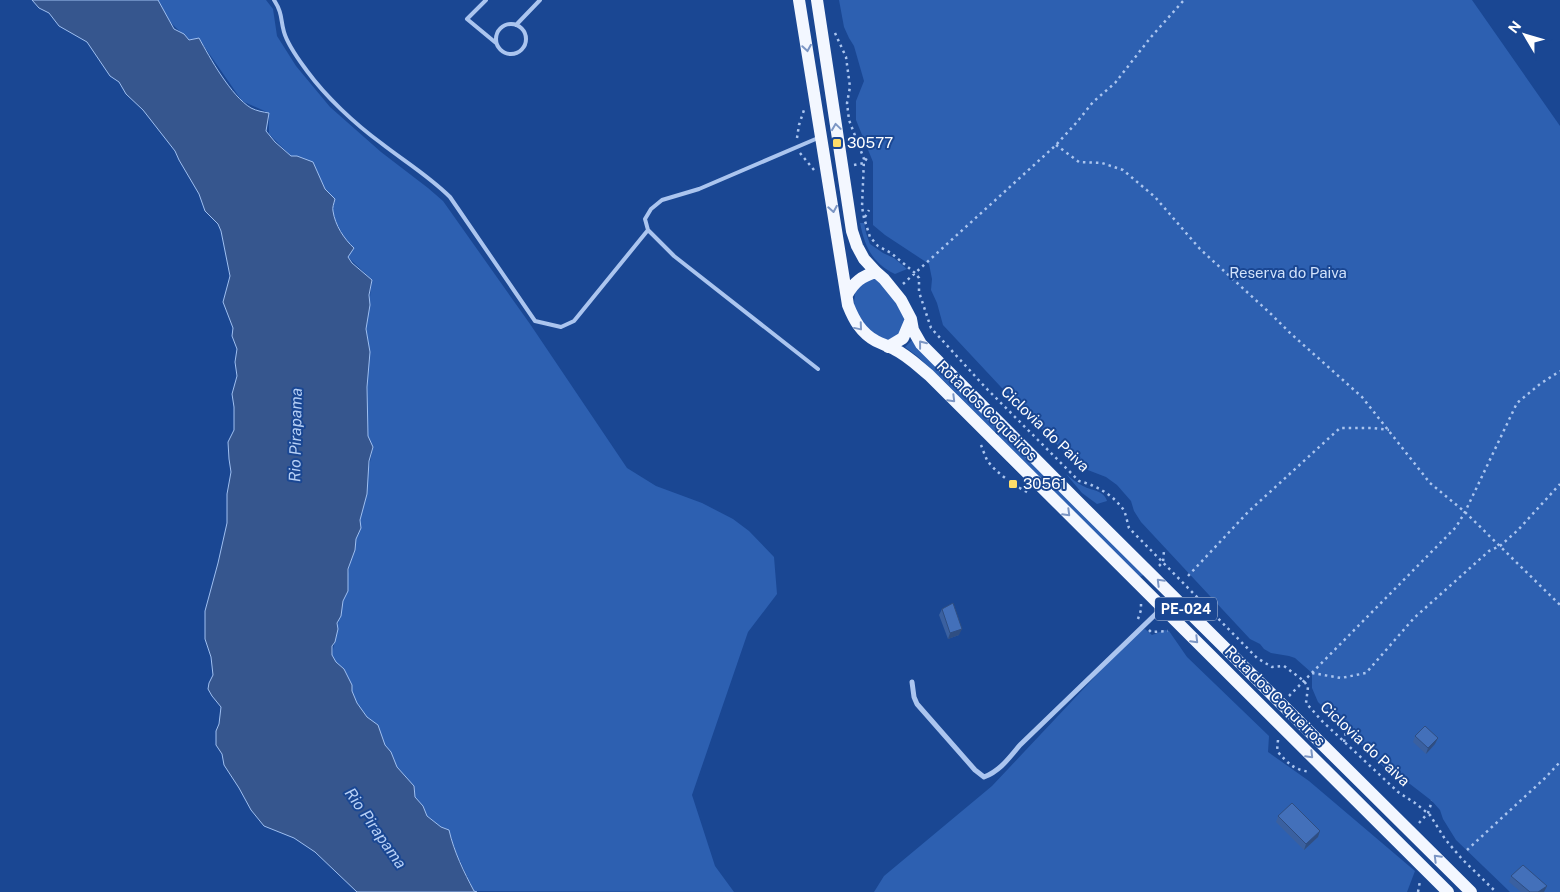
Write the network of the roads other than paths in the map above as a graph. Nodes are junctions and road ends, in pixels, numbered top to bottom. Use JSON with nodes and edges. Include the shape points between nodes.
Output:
{"nodes":[{"id":1,"x":274,"y":0,"type":"edge"},
{"id":2,"x":486,"y":0,"type":"edge"},
{"id":3,"x":540,"y":0,"type":"edge"},
{"id":4,"x":800,"y":0,"type":"edge"},
{"id":5,"x":817,"y":0,"type":"edge"},
{"id":6,"x":516,"y":25,"type":"junction"},
{"id":7,"x":496,"y":43,"type":"junction"},
{"id":8,"x":820,"y":137,"type":"junction"},
{"id":9,"x":648,"y":230,"type":"junction"},
{"id":10,"x":876,"y":272,"type":"junction"},
{"id":11,"x":847,"y":294,"type":"junction"},
{"id":12,"x":911,"y":320,"type":"junction"},
{"id":13,"x":888,"y":347,"type":"junction"},
{"id":14,"x":818,"y":369,"type":"dead end"},
{"id":15,"x":1162,"y":607,"type":"junction"},
{"id":16,"x":912,"y":682,"type":"dead end"},
{"id":17,"x":1448,"y":892,"type":"edge"},
{"id":18,"x":1471,"y":892,"type":"edge"}],
"edges":[{"from":1,"to":9,"type":"lane","via":[[291,47],[308,72],[330,98],[379,142],[450,197],[535,321],[561,326],[574,321]]},
{"from":2,"to":7,"type":"lane","via":[[467,19]]},
{"from":3,"to":6,"type":"lane"},
{"from":4,"to":8,"type":"main road","name":"Rota dos Coqueiros","number":"PE-024","one_way":true},
{"from":10,"to":5,"type":"main road","name":"Rota dos Coqueiros","number":"PE-024","one_way":true,"via":[[864,259],[852,231]]},
{"from":6,"to":7,"type":"lane","via":[[502,27]]},
{"from":6,"to":7,"type":"lane","via":[[524,30],[526,40],[520,52],[505,54]]},
{"from":8,"to":9,"type":"lane","via":[[699,189],[662,200],[645,219]]},
{"from":8,"to":11,"type":"main road","name":"Rota dos Coqueiros","number":"PE-024","one_way":true},
{"from":9,"to":14,"type":"lane","via":[[674,256]]},
{"from":10,"to":11,"type":"main road","via":[[860,278]]},
{"from":10,"to":12,"type":"main road","name":"Rota dos Coqueiros","number":"PE-024","via":[[902,300]]},
{"from":11,"to":13,"type":"main road","name":"Rota dos Coqueiros","number":"PE-024","one_way":true,"via":[[853,319],[862,331]]},
{"from":12,"to":13,"type":"main road","via":[[903,338]]},
{"from":18,"to":12,"type":"main road","name":"Rota dos Coqueiros","number":"PE-024","one_way":true,"via":[[933,356],[913,330]]},
{"from":13,"to":15,"type":"main road","name":"Rota dos Coqueiros","number":"PE-024","one_way":true,"via":[[894,348],[929,375]]},
{"from":15,"to":16,"type":"street","via":[[1020,745],[1002,767],[984,777],[917,704]]},
{"from":15,"to":17,"type":"main road","name":"Rota dos Coqueiros","number":"PE-024","one_way":true}]}
